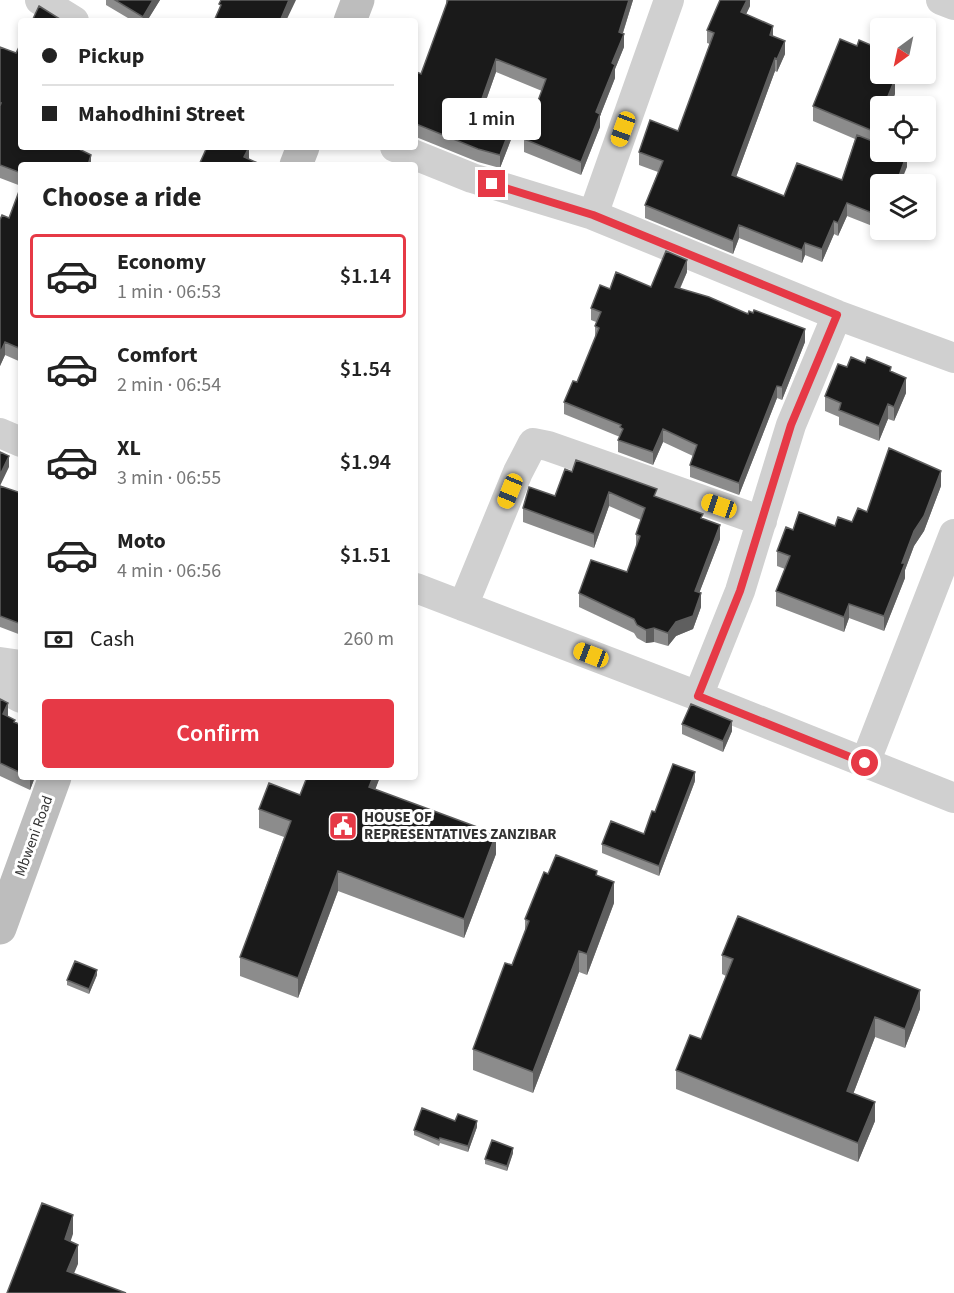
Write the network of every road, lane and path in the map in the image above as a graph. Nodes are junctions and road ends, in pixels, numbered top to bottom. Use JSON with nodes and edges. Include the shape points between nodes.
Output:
{"nodes":[{"id":1,"x":40,"y":0,"type":"edge"},
{"id":2,"x":358,"y":0,"type":"edge"},
{"id":3,"x":669,"y":0,"type":"edge"},
{"id":4,"x":941,"y":0,"type":"edge"},
{"id":5,"x":954,"y":5,"type":"edge"},
{"id":6,"x":69,"y":18,"type":"edge"},
{"id":7,"x":351,"y":18,"type":"edge"},
{"id":8,"x":402,"y":150,"type":"edge"},
{"id":9,"x":593,"y":215,"type":"junction"},
{"id":10,"x":837,"y":315,"type":"junction"},
{"id":11,"x":954,"y":358,"type":"edge"},
{"id":12,"x":0,"y":433,"type":"edge"},
{"id":13,"x":18,"y":441,"type":"edge"},
{"id":14,"x":762,"y":521,"type":"junction"},
{"id":15,"x":954,"y":534,"type":"edge"},
{"id":16,"x":947,"y":573,"type":"edge"},
{"id":17,"x":418,"y":589,"type":"edge"},
{"id":18,"x":463,"y":606,"type":"junction"},
{"id":19,"x":0,"y":662,"type":"edge"},
{"id":20,"x":18,"y":665,"type":"edge"},
{"id":21,"x":0,"y":687,"type":"edge"},
{"id":22,"x":18,"y":696,"type":"edge"},
{"id":23,"x":698,"y":696,"type":"junction"},
{"id":24,"x":865,"y":763,"type":"junction"},
{"id":25,"x":54,"y":780,"type":"edge"},
{"id":26,"x":954,"y":798,"type":"edge"},
{"id":27,"x":0,"y":928,"type":"edge"}],
"edges":[{"from":1,"to":6,"type":"street"},
{"from":2,"to":7,"type":"street"},
{"from":3,"to":9,"type":"street"},
{"from":4,"to":5,"type":"street"},
{"from":8,"to":9,"type":"street","via":[[472,178]]},
{"from":9,"to":10,"type":"street"},
{"from":10,"to":11,"type":"street"},
{"from":10,"to":14,"type":"street","via":[[791,425]]},
{"from":12,"to":13,"type":"street"},
{"from":14,"to":18,"type":"street","via":[[533,443]]},
{"from":14,"to":23,"type":"street","via":[[740,591]]},
{"from":15,"to":16,"type":"street"},
{"from":16,"to":24,"type":"street"},
{"from":17,"to":18,"type":"street"},
{"from":18,"to":23,"type":"street"},
{"from":19,"to":20,"type":"street"},
{"from":21,"to":22,"type":"street"},
{"from":23,"to":24,"type":"street"},
{"from":24,"to":26,"type":"street"},
{"from":25,"to":27,"type":"street","name":"Mbweni Road"}]}
